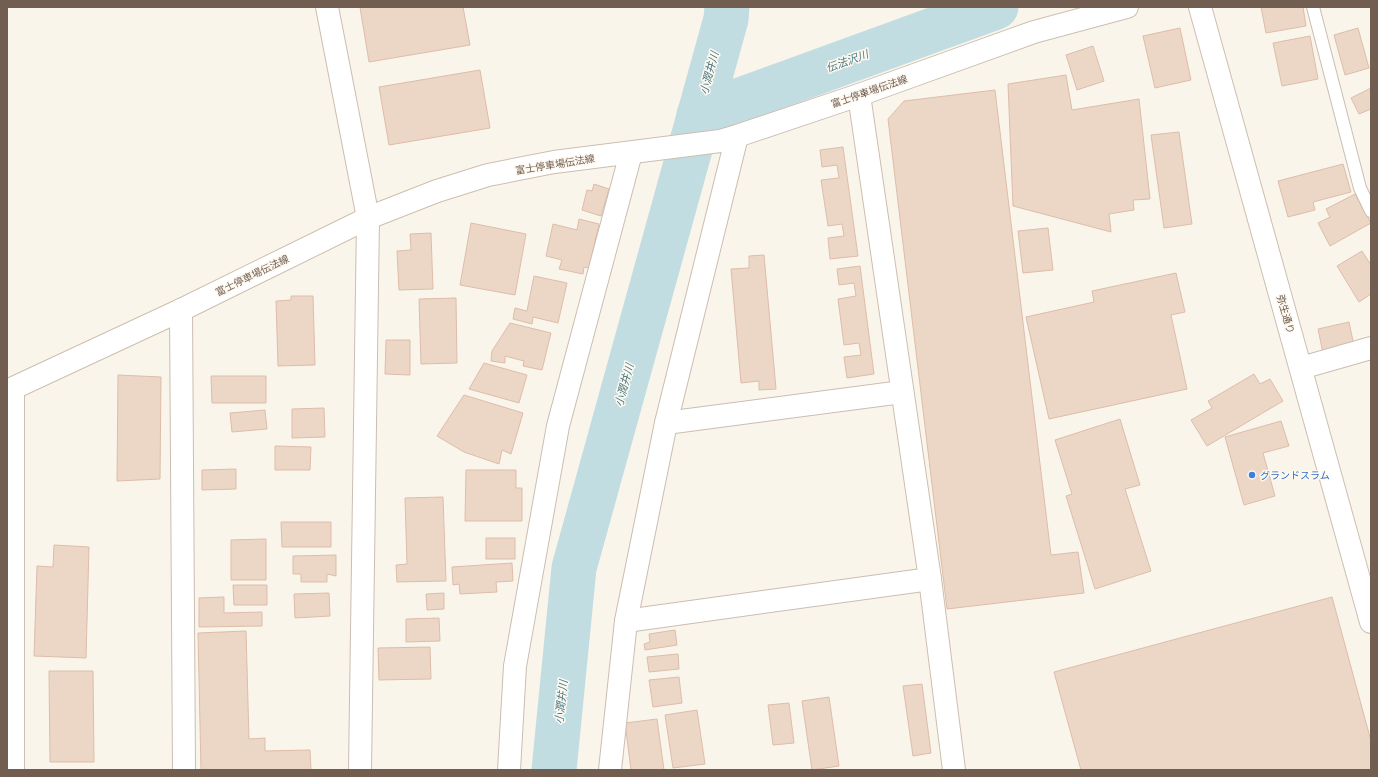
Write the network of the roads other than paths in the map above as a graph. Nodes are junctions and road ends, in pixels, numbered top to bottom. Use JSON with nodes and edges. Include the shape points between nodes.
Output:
{"nodes":[{"id":1,"x":327,"y":7,"type":"edge"},
{"id":2,"x":1127,"y":7,"type":"edge"},
{"id":3,"x":1200,"y":7,"type":"edge"},
{"id":4,"x":1313,"y":7,"type":"edge"},
{"id":5,"x":859,"y":95,"type":"junction"},
{"id":6,"x":728,"y":138,"type":"junction"},
{"id":7,"x":631,"y":153,"type":"junction"},
{"id":8,"x":1371,"y":211,"type":"edge"},
{"id":9,"x":368,"y":218,"type":"junction"},
{"id":10,"x":181,"y":310,"type":"junction"},
{"id":11,"x":1371,"y":348,"type":"edge"},
{"id":12,"x":1301,"y":368,"type":"junction"},
{"id":13,"x":10,"y":390,"type":"edge"},
{"id":14,"x":902,"y":392,"type":"junction"},
{"id":15,"x":666,"y":423,"type":"junction"},
{"id":16,"x":930,"y":579,"type":"junction"},
{"id":17,"x":626,"y":621,"type":"junction"},
{"id":18,"x":1371,"y":622,"type":"edge"},
{"id":19,"x":13,"y":770,"type":"edge"},
{"id":20,"x":184,"y":770,"type":"edge"},
{"id":21,"x":360,"y":770,"type":"edge"},
{"id":22,"x":509,"y":770,"type":"edge"},
{"id":23,"x":610,"y":770,"type":"edge"},
{"id":24,"x":954,"y":770,"type":"edge"}],
"edges":[{"from":1,"to":9,"type":"street"},
{"from":2,"to":5,"type":"street","name":"富士停車場伝法線","via":[[1034,32]]},
{"from":3,"to":12,"type":"street","name":"弥生通り"},
{"from":4,"to":8,"type":"lane","via":[[1360,188]]},
{"from":5,"to":6,"type":"street","name":"富士停車場伝法線"},
{"from":5,"to":14,"type":"street"},
{"from":6,"to":7,"type":"street","name":"富士停車場伝法線"},
{"from":6,"to":15,"type":"street"},
{"from":7,"to":9,"type":"street","name":"富士停車場伝法線","via":[[554,162],[488,175],[437,191]]},
{"from":7,"to":22,"type":"street","via":[[558,426],[516,666]]},
{"from":9,"to":10,"type":"street","name":"富士停車場伝法線"},
{"from":9,"to":21,"type":"street"},
{"from":10,"to":13,"type":"street","name":"富士停車場伝法線"},
{"from":10,"to":20,"type":"street"},
{"from":11,"to":12,"type":"street"},
{"from":12,"to":18,"type":"street","name":"弥生通り"},
{"from":13,"to":19,"type":"street"},
{"from":14,"to":15,"type":"street"},
{"from":14,"to":16,"type":"street"},
{"from":15,"to":17,"type":"street"},
{"from":16,"to":17,"type":"street"},
{"from":16,"to":24,"type":"street"},
{"from":17,"to":23,"type":"street"}]}
